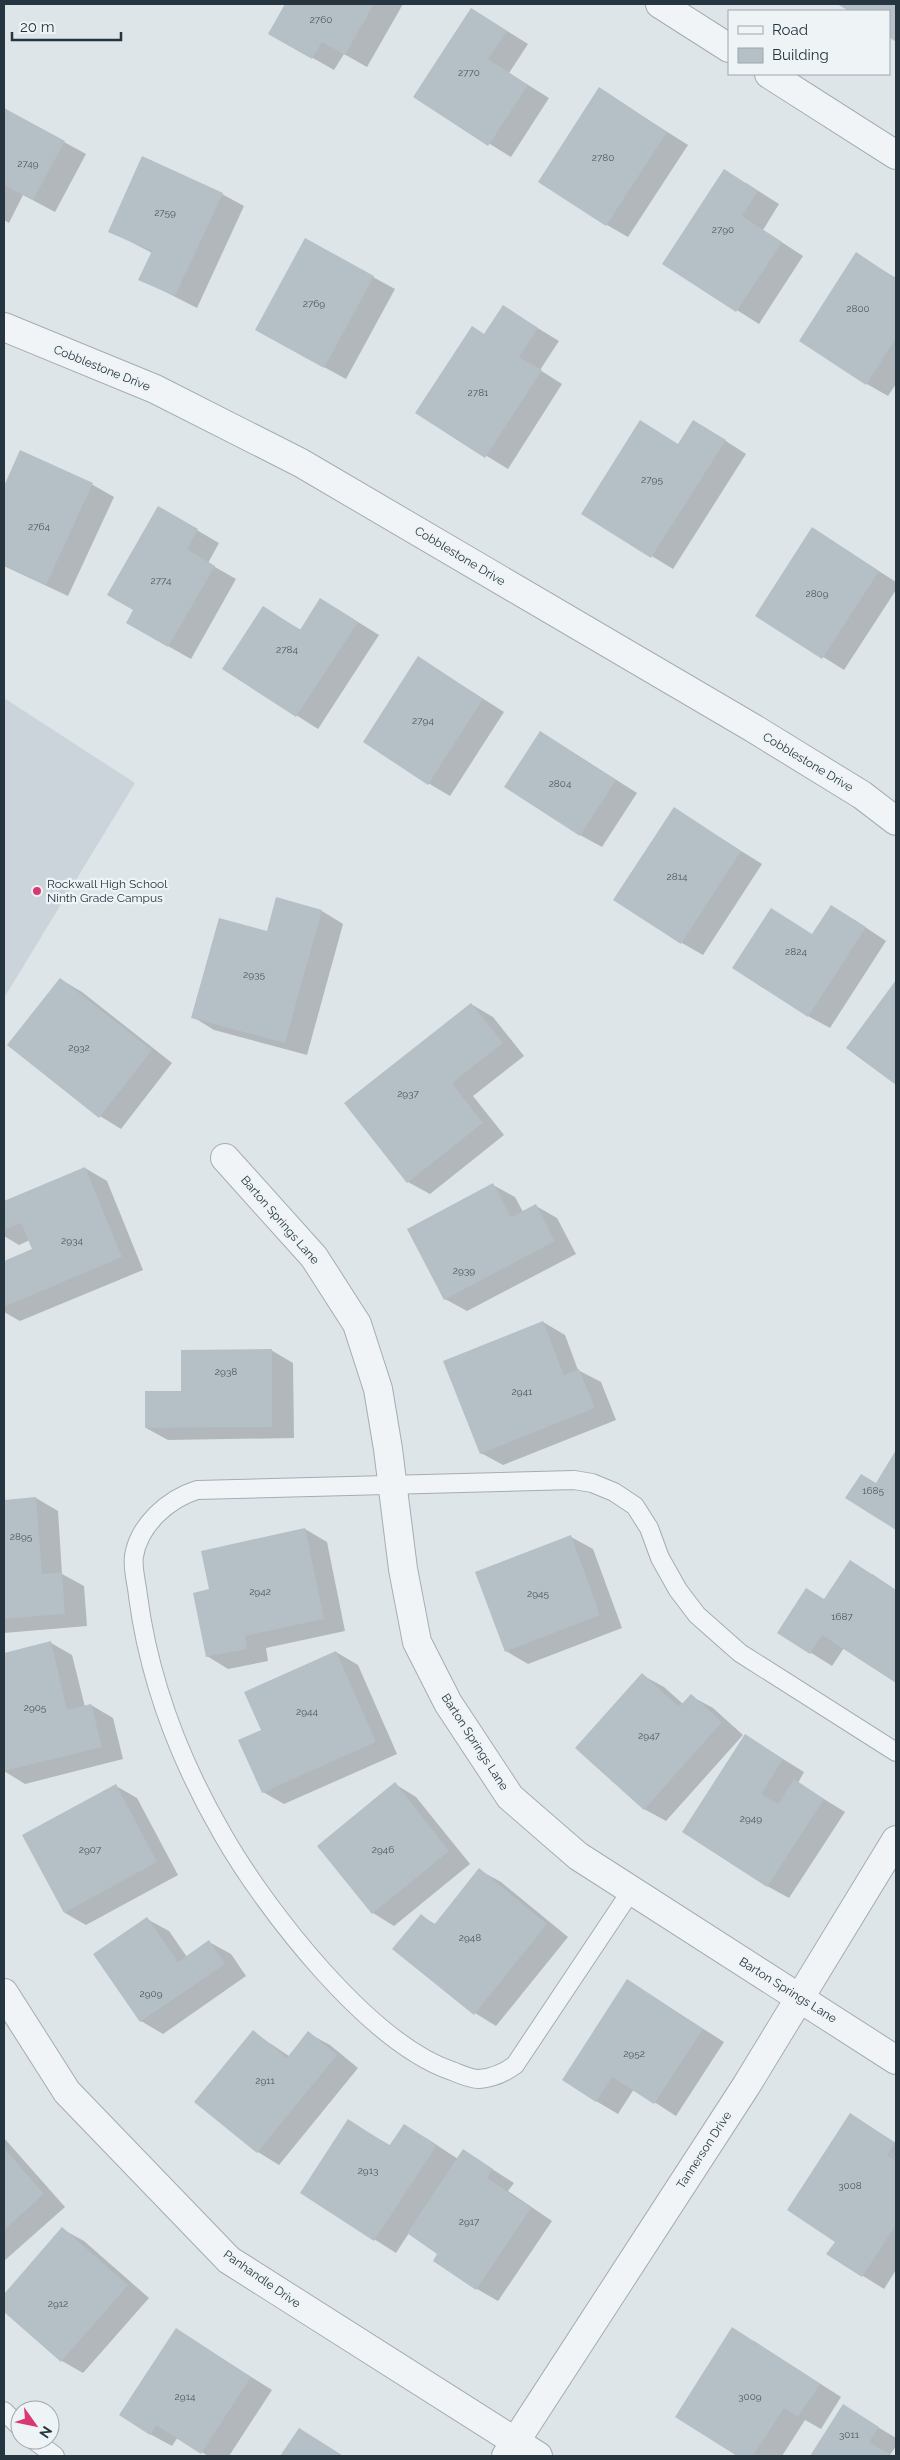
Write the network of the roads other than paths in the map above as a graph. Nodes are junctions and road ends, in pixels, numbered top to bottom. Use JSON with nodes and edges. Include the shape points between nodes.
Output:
{"nodes":[{"id":1,"x":660,"y":4,"type":"edge"},
{"id":2,"x":728,"y":47,"type":"edge"},
{"id":3,"x":771,"y":75,"type":"edge"},
{"id":4,"x":896,"y":155,"type":"edge"},
{"id":5,"x":4,"y":327,"type":"edge"},
{"id":6,"x":896,"y":821,"type":"edge"},
{"id":7,"x":225,"y":1158,"type":"dead end"},
{"id":8,"x":393,"y":1483,"type":"junction"},
{"id":9,"x":896,"y":1752,"type":"edge"},
{"id":10,"x":896,"y":1840,"type":"edge"},
{"id":11,"x":632,"y":1891,"type":"junction"},
{"id":12,"x":4,"y":1993,"type":"edge"},
{"id":13,"x":800,"y":1997,"type":"junction"},
{"id":14,"x":896,"y":2060,"type":"edge"},
{"id":15,"x":519,"y":2451,"type":"edge"}],
"edges":[{"from":1,"to":2,"type":"street"},
{"from":3,"to":4,"type":"street"},
{"from":5,"to":6,"type":"street","name":"Cobblestone Drive","via":[[155,389],[301,463],[753,728],[862,795]]},
{"from":7,"to":8,"type":"street","name":"Barton Springs Lane","via":[[314,1257],[358,1324],[378,1389]]},
{"from":8,"to":9,"type":"lane","via":[[574,1480],[614,1492],[635,1506],[678,1590],[697,1615],[740,1653]]},
{"from":8,"to":11,"type":"street","name":"Barton Springs Lane","via":[[403,1569],[417,1642],[448,1703],[510,1797],[578,1856]]},
{"from":8,"to":11,"type":"lane","via":[[197,1490],[180,1496],[157,1514],[139,1540],[134,1558],[150,1661],[193,1779],[222,1834],[268,1905],[301,1945],[391,2037],[434,2065],[478,2079],[499,2075],[515,2065]]},
{"from":10,"to":13,"type":"street","name":"Tannerson Drive"},
{"from":11,"to":13,"type":"street","name":"Barton Springs Lane"},
{"from":12,"to":15,"type":"street","name":"Panhandle Drive","via":[[67,2092],[229,2260]]},
{"from":13,"to":14,"type":"street","name":"Barton Springs Lane"},
{"from":13,"to":15,"type":"street","name":"Tannerson Drive"}]}
